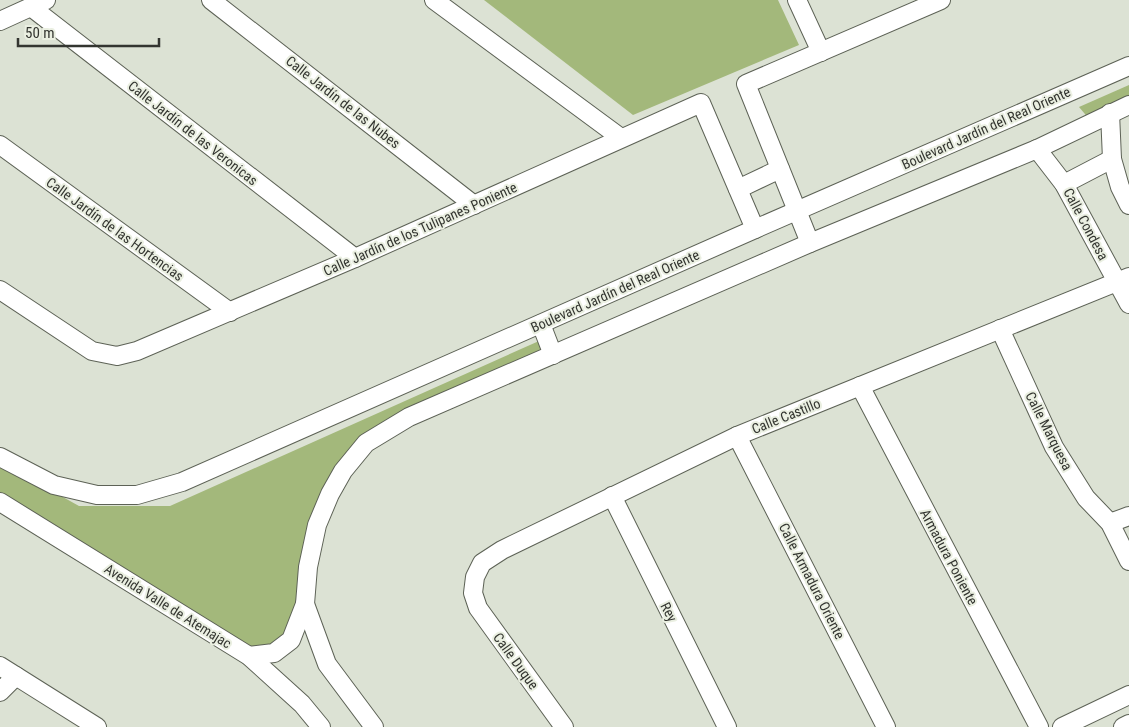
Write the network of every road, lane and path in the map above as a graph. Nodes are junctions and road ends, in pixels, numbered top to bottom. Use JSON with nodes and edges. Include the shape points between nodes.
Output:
{"nodes":[{"id":1,"x":211,"y":0,"type":"edge"},
{"id":2,"x":434,"y":0,"type":"edge"},
{"id":3,"x":797,"y":0,"type":"edge"},
{"id":4,"x":940,"y":0,"type":"edge"},
{"id":5,"x":39,"y":3,"type":"edge"},
{"id":6,"x":0,"y":20,"type":"edge"},
{"id":7,"x":820,"y":52,"type":"junction"},
{"id":8,"x":1129,"y":66,"type":"edge"},
{"id":9,"x":1129,"y":104,"type":"edge"},
{"id":10,"x":1110,"y":113,"type":"junction"},
{"id":11,"x":621,"y":138,"type":"junction"},
{"id":12,"x":0,"y":145,"type":"edge"},
{"id":13,"x":1037,"y":149,"type":"junction"},
{"id":14,"x":1112,"y":160,"type":"junction"},
{"id":15,"x":780,"y":169,"type":"junction"},
{"id":16,"x":1064,"y":184,"type":"junction"},
{"id":17,"x":738,"y":189,"type":"junction"},
{"id":18,"x":474,"y":205,"type":"junction"},
{"id":19,"x":1129,"y":205,"type":"edge"},
{"id":20,"x":797,"y":211,"type":"junction"},
{"id":21,"x":755,"y":229,"type":"junction"},
{"id":22,"x":810,"y":243,"type":"junction"},
{"id":23,"x":355,"y":258,"type":"junction"},
{"id":24,"x":1123,"y":280,"type":"edge"},
{"id":25,"x":0,"y":290,"type":"edge"},
{"id":26,"x":1129,"y":304,"type":"edge"},
{"id":27,"x":230,"y":312,"type":"junction"},
{"id":28,"x":541,"y":324,"type":"junction"},
{"id":29,"x":1000,"y":329,"type":"junction"},
{"id":30,"x":553,"y":355,"type":"junction"},
{"id":31,"x":860,"y":386,"type":"junction"},
{"id":32,"x":737,"y":436,"type":"junction"},
{"id":33,"x":0,"y":457,"type":"edge"},
{"id":34,"x":612,"y":496,"type":"junction"},
{"id":35,"x":0,"y":502,"type":"edge"},
{"id":36,"x":1129,"y":516,"type":"edge"},
{"id":37,"x":1110,"y":524,"type":"junction"},
{"id":38,"x":1129,"y":561,"type":"edge"},
{"id":39,"x":473,"y":593,"type":"joint"},
{"id":40,"x":306,"y":604,"type":"junction"},
{"id":41,"x":249,"y":656,"type":"junction"},
{"id":42,"x":0,"y":666,"type":"edge"},
{"id":43,"x":16,"y":676,"type":"junction"},
{"id":44,"x":0,"y":692,"type":"edge"},
{"id":45,"x":1129,"y":695,"type":"edge"},
{"id":46,"x":1129,"y":724,"type":"edge"},
{"id":47,"x":97,"y":727,"type":"edge"},
{"id":48,"x":321,"y":727,"type":"edge"},
{"id":49,"x":374,"y":727,"type":"edge"},
{"id":50,"x":564,"y":727,"type":"edge"},
{"id":51,"x":727,"y":727,"type":"edge"},
{"id":52,"x":886,"y":727,"type":"edge"},
{"id":53,"x":1038,"y":727,"type":"edge"},
{"id":54,"x":1062,"y":727,"type":"edge"},
{"id":55,"x":1123,"y":727,"type":"edge"}],
"edges":[{"from":1,"to":18,"type":"street","name":"Calle Jardín de las Nubes"},
{"from":2,"to":11,"type":"street"},
{"from":3,"to":7,"type":"street"},
{"from":4,"to":7,"type":"street"},
{"from":5,"to":6,"type":"street"},
{"from":5,"to":23,"type":"street","name":"Calle Jardín de las Veronicas"},
{"from":7,"to":15,"type":"street","via":[[746,84]]},
{"from":8,"to":20,"type":"street","name":"Boulevard Jardín del Real Oriente"},
{"from":9,"to":10,"type":"street"},
{"from":10,"to":13,"type":"street"},
{"from":10,"to":14,"type":"street"},
{"from":11,"to":17,"type":"street","name":"Calle Jardín de los Tulipanes Poniente","via":[[701,103]]},
{"from":11,"to":18,"type":"street","name":"Calle Jardín de los Tulipanes Poniente"},
{"from":12,"to":27,"type":"street","name":"Calle Jardín de las Hortencias"},
{"from":13,"to":16,"type":"street","name":"Calle Condesa"},
{"from":13,"to":22,"type":"street"},
{"from":14,"to":16,"type":"street"},
{"from":14,"to":19,"type":"street"},
{"from":15,"to":17,"type":"street"},
{"from":15,"to":20,"type":"street"},
{"from":16,"to":24,"type":"street","name":"Calle Condesa"},
{"from":17,"to":21,"type":"street"},
{"from":18,"to":23,"type":"street","name":"Calle Jardín de los Tulipanes Poniente"},
{"from":20,"to":21,"type":"street","name":"Boulevard Jardín del Real Oriente"},
{"from":20,"to":22,"type":"street"},
{"from":21,"to":28,"type":"street","name":"Boulevard Jardín del Real Oriente"},
{"from":22,"to":30,"type":"street"},
{"from":23,"to":27,"type":"street","name":"Calle Jardín de los Tulipanes Poniente"},
{"from":24,"to":26,"type":"street","name":"Calle Condesa"},
{"from":24,"to":29,"type":"street","name":"Calle Castillo"},
{"from":25,"to":27,"type":"street","name":"Calle Jardín de los Tulipanes Poniente","via":[[92,351],[117,356],[137,351]]},
{"from":28,"to":30,"type":"street"},
{"from":28,"to":33,"type":"street","name":"Boulevard Jardín del Real Oriente","via":[[182,482],[138,495],[97,495],[54,485]]},
{"from":29,"to":31,"type":"street","name":"Calle Castillo"},
{"from":29,"to":37,"type":"street","name":"Calle Marquesa","via":[[1054,447],[1086,498]]},
{"from":30,"to":40,"type":"street","via":[[409,417],[366,443],[343,471],[317,525],[308,567]]},
{"from":31,"to":32,"type":"street","name":"Calle Castillo"},
{"from":31,"to":53,"type":"street","name":"Armadura Poniente"},
{"from":32,"to":34,"type":"street","name":"Calle Castillo"},
{"from":32,"to":52,"type":"street","name":"Calle Armadura Oriente"},
{"from":34,"to":39,"type":"street","name":"Calle Castillo","via":[[482,563],[475,577]]},
{"from":34,"to":51,"type":"street","name":"Rey"},
{"from":35,"to":41,"type":"street","name":"Avenida Valle de Atemajac"},
{"from":36,"to":37,"type":"street"},
{"from":37,"to":38,"type":"street","name":"Calle Marquesa"},
{"from":39,"to":50,"type":"street","name":"Calle Duque","via":[[488,623]]},
{"from":40,"to":41,"type":"street","via":[[291,640],[274,653]]},
{"from":40,"to":49,"type":"street","via":[[327,664]]},
{"from":41,"to":48,"type":"street","name":"Avenida Valle de Atemajac","via":[[302,704]]},
{"from":42,"to":43,"type":"street"},
{"from":43,"to":44,"type":"street"},
{"from":43,"to":47,"type":"street"},
{"from":45,"to":54,"type":"street"},
{"from":46,"to":55,"type":"street"}]}
